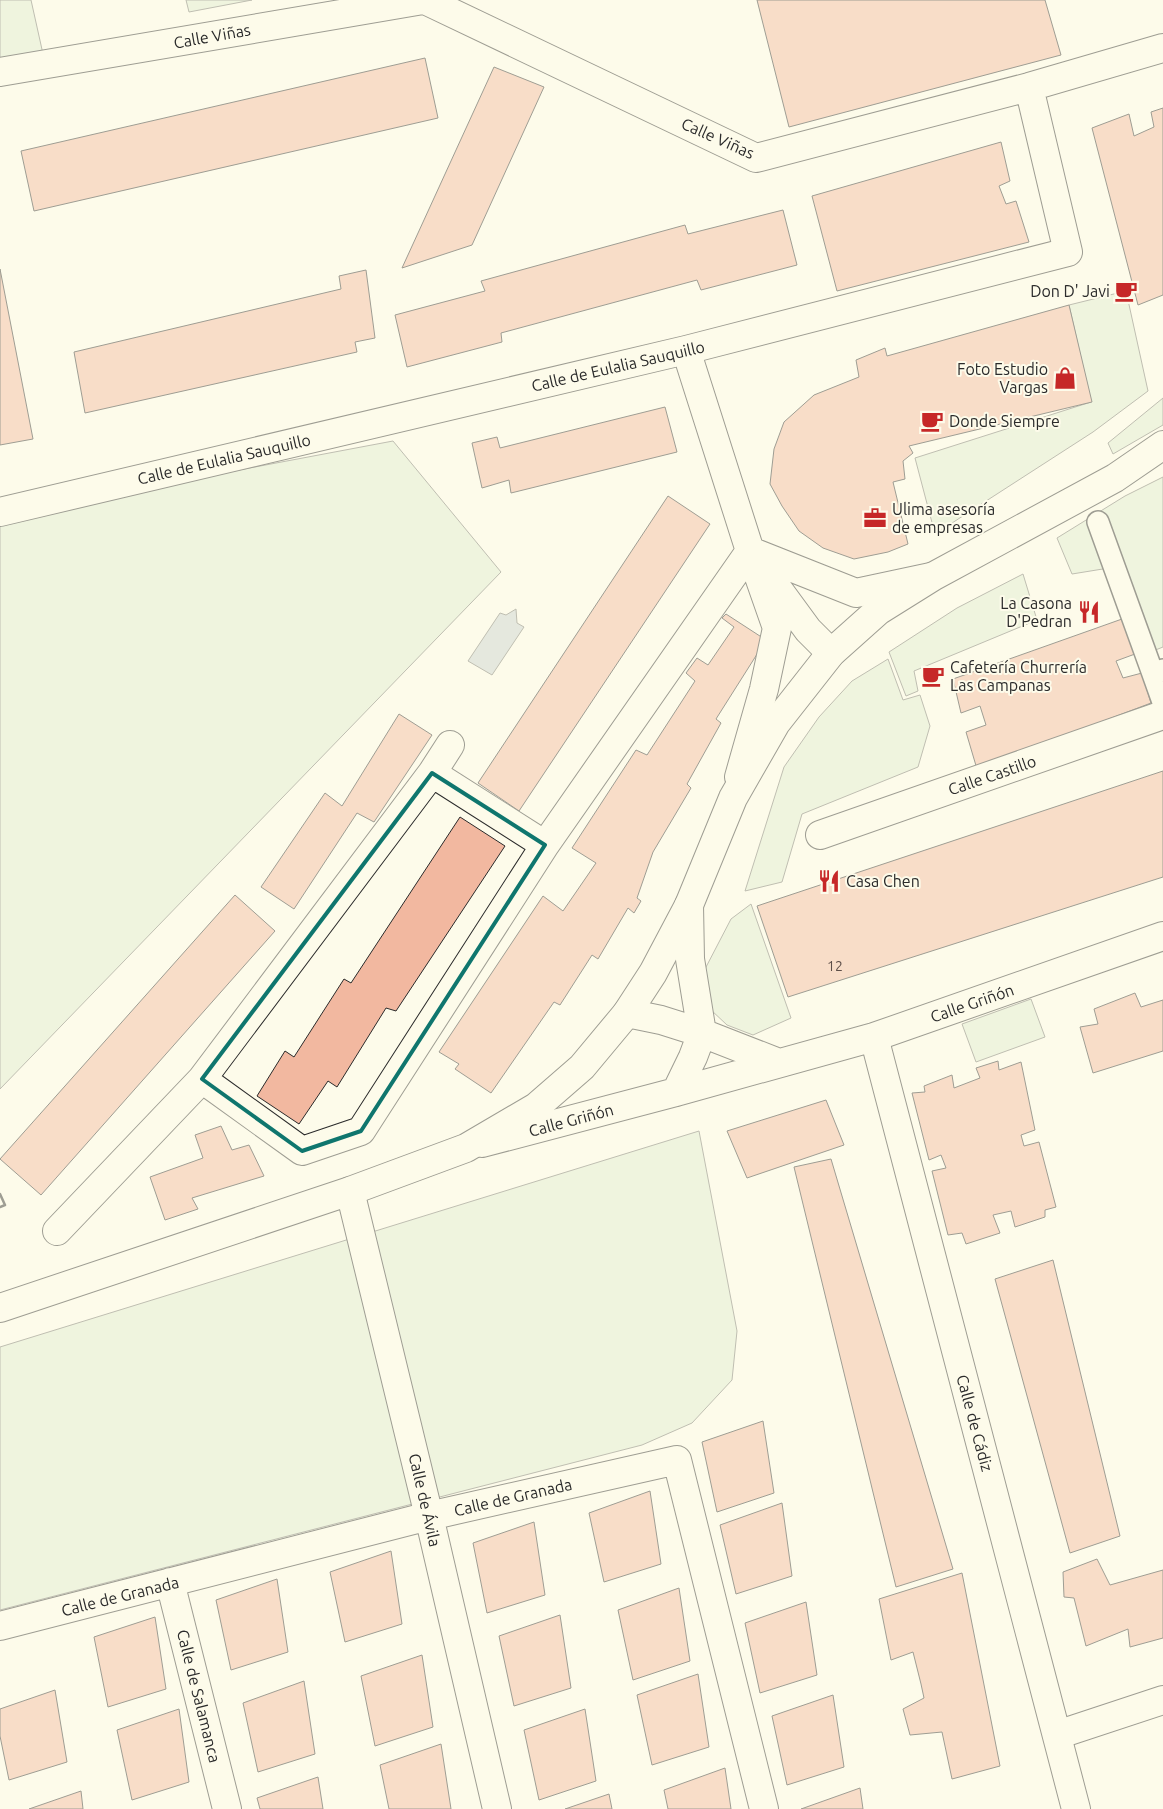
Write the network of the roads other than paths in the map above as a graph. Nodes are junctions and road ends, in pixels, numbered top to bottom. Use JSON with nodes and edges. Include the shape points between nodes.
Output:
{"nodes":[{"id":1,"x":424,"y":0,"type":"edge"},
{"id":2,"x":1163,"y":48,"type":"edge"},
{"id":3,"x":0,"y":72,"type":"edge"},
{"id":4,"x":1029,"y":86,"type":"junction"},
{"id":5,"x":686,"y":350,"type":"junction"},
{"id":6,"x":1163,"y":445,"type":"edge"},
{"id":7,"x":1163,"y":457,"type":"edge"},
{"id":8,"x":1115,"y":478,"type":"junction"},
{"id":9,"x":0,"y":512,"type":"edge"},
{"id":10,"x":1098,"y":522,"type":"dead end"},
{"id":11,"x":750,"y":551,"type":"junction"},
{"id":12,"x":934,"y":576,"type":"junction"},
{"id":13,"x":830,"y":653,"type":"junction"},
{"id":14,"x":1158,"y":672,"type":"edge"},
{"id":15,"x":1163,"y":702,"type":"edge"},
{"id":16,"x":1163,"y":715,"type":"edge"},
{"id":17,"x":450,"y":745,"type":"dead end"},
{"id":18,"x":432,"y":773,"type":"junction"},
{"id":19,"x":733,"y":798,"type":"junction"},
{"id":20,"x":820,"y":835,"type":"dead end"},
{"id":21,"x":545,"y":845,"type":"junction"},
{"id":22,"x":689,"y":905,"type":"junction"},
{"id":23,"x":1163,"y":936,"type":"edge"},
{"id":24,"x":627,"y":1014,"type":"junction"},
{"id":25,"x":702,"y":1033,"type":"junction"},
{"id":26,"x":874,"y":1037,"type":"junction"},
{"id":27,"x":779,"y":1063,"type":"junction"},
{"id":28,"x":202,"y":1079,"type":"junction"},
{"id":29,"x":676,"y":1092,"type":"junction"},
{"id":30,"x":466,"y":1148,"type":"junction"},
{"id":31,"x":350,"y":1191,"type":"junction"},
{"id":32,"x":58,"y":1231,"type":"dead end"},
{"id":33,"x":0,"y":1308,"type":"edge"},
{"id":34,"x":429,"y":1516,"type":"junction"},
{"id":35,"x":170,"y":1582,"type":"junction"},
{"id":36,"x":0,"y":1626,"type":"edge"},
{"id":37,"x":1163,"y":1700,"type":"edge"},
{"id":38,"x":1057,"y":1735,"type":"junction"},
{"id":39,"x":227,"y":1809,"type":"edge"},
{"id":40,"x":497,"y":1809,"type":"edge"},
{"id":41,"x":764,"y":1809,"type":"edge"},
{"id":42,"x":1076,"y":1809,"type":"edge"}],
"edges":[{"from":1,"to":3,"type":"street","name":"Calle Viñas"},
{"from":1,"to":4,"type":"street","name":"Calle Viñas","via":[[756,158]]},
{"from":2,"to":4,"type":"street","name":"Calle Viñas"},
{"from":4,"to":5,"type":"street","name":"Calle de Eulalia Sauquillo","via":[[1068,252]]},
{"from":5,"to":9,"type":"street","name":"Calle de Eulalia Sauquillo"},
{"from":5,"to":11,"type":"street"},
{"from":6,"to":8,"type":"street"},
{"from":7,"to":8,"type":"street"},
{"from":8,"to":12,"type":"street"},
{"from":10,"to":14,"type":"street"},
{"from":11,"to":12,"type":"street","via":[[856,593]]},
{"from":11,"to":13,"type":"street","via":[[808,630]]},
{"from":11,"to":19,"type":"street","via":[[777,628],[764,689]]},
{"from":11,"to":21,"type":"street"},
{"from":12,"to":13,"type":"street","via":[[878,611]]},
{"from":13,"to":19,"type":"street","via":[[776,723]]},
{"from":14,"to":15,"type":"street"},
{"from":16,"to":20,"type":"street","name":"Calle Castillo"},
{"from":17,"to":18,"type":"street"},
{"from":18,"to":21,"type":"street"},
{"from":18,"to":28,"type":"street"},
{"from":19,"to":22,"type":"street"},
{"from":21,"to":28,"type":"street","via":[[361,1131],[302,1151]]},
{"from":22,"to":24,"type":"street"},
{"from":22,"to":25,"type":"street","via":[[690,959]]},
{"from":23,"to":26,"type":"street","name":"Calle Griñón"},
{"from":24,"to":25,"type":"street","via":[[661,1020]]},
{"from":24,"to":30,"type":"street","via":[[582,1067],[536,1107]]},
{"from":25,"to":27,"type":"street"},
{"from":25,"to":29,"type":"street"},
{"from":26,"to":27,"type":"street","name":"Calle Griñón"},
{"from":26,"to":38,"type":"street","name":"Calle de Cádiz"},
{"from":27,"to":29,"type":"street","name":"Calle Griñón"},
{"from":28,"to":32,"type":"street"},
{"from":29,"to":30,"type":"street","name":"Calle Griñón"},
{"from":30,"to":31,"type":"street"},
{"from":31,"to":33,"type":"street"},
{"from":31,"to":34,"type":"street","name":"Calle de Ávila"},
{"from":34,"to":35,"type":"street","name":"Calle de Granada"},
{"from":34,"to":40,"type":"street","name":"Calle de Ávila"},
{"from":34,"to":41,"type":"street","name":"Calle de Granada","via":[[677,1460]]},
{"from":35,"to":36,"type":"street","name":"Calle de Granada"},
{"from":35,"to":39,"type":"street","name":"Calle de Salamanca"},
{"from":37,"to":38,"type":"street"},
{"from":38,"to":42,"type":"street","name":"Calle de Cádiz"}]}
